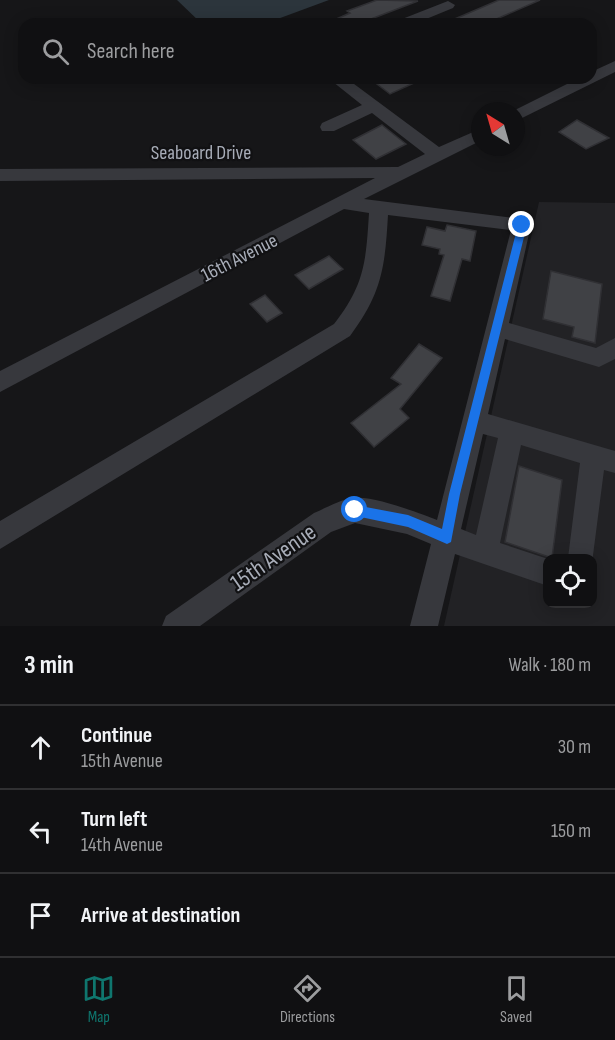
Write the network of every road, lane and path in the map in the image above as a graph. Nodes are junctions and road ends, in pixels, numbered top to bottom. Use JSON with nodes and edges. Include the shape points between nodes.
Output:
{"nodes":[{"id":1,"x":456,"y":2,"type":"edge"},
{"id":2,"x":417,"y":18,"type":"edge"},
{"id":3,"x":615,"y":66,"type":"edge"},
{"id":4,"x":597,"y":75,"type":"edge"},
{"id":5,"x":344,"y":84,"type":"edge"},
{"id":6,"x":579,"y":84,"type":"edge"},
{"id":7,"x":373,"y":106,"type":"junction"},
{"id":8,"x":525,"y":111,"type":"edge"},
{"id":9,"x":328,"y":127,"type":"dead end"},
{"id":10,"x":471,"y":139,"type":"edge"},
{"id":11,"x":438,"y":155,"type":"junction"},
{"id":12,"x":403,"y":171,"type":"junction"},
{"id":13,"x":0,"y":175,"type":"edge"},
{"id":14,"x":344,"y":203,"type":"junction"},
{"id":15,"x":379,"y":207,"type":"junction"},
{"id":16,"x":496,"y":328,"type":"junction"},
{"id":17,"x":615,"y":347,"type":"edge"},
{"id":18,"x":0,"y":382,"type":"edge"},
{"id":19,"x":473,"y":420,"type":"junction"},
{"id":20,"x":512,"y":431,"type":"junction"},
{"id":21,"x":604,"y":459,"type":"edge"},
{"id":22,"x":0,"y":536,"type":"edge"},
{"id":23,"x":447,"y":538,"type":"junction"},
{"id":24,"x":485,"y":551,"type":"junction"},
{"id":25,"x":582,"y":554,"type":"edge"},
{"id":26,"x":543,"y":571,"type":"edge"},
{"id":27,"x":176,"y":626,"type":"edge"},
{"id":28,"x":424,"y":626,"type":"edge"}],
"edges":[{"from":1,"to":2,"type":"street"},
{"from":3,"to":4,"type":"street"},
{"from":5,"to":7,"type":"street"},
{"from":6,"to":8,"type":"street"},
{"from":7,"to":9,"type":"street"},
{"from":7,"to":11,"type":"street"},
{"from":10,"to":11,"type":"street","name":"16th Avenue"},
{"from":11,"to":12,"type":"street","name":"16th Avenue"},
{"from":12,"to":13,"type":"street","name":"Seaboard Drive"},
{"from":12,"to":14,"type":"street","name":"16th Avenue"},
{"from":14,"to":15,"type":"street"},
{"from":14,"to":18,"type":"street","name":"16th Avenue"},
{"from":15,"to":16,"type":"street","via":[[522,225]]},
{"from":15,"to":22,"type":"street","via":[[373,279],[359,309],[342,330]]},
{"from":16,"to":17,"type":"street","via":[[599,358]]},
{"from":16,"to":19,"type":"street"},
{"from":19,"to":20,"type":"street"},
{"from":19,"to":23,"type":"street"},
{"from":20,"to":21,"type":"street"},
{"from":20,"to":24,"type":"street"},
{"from":21,"to":25,"type":"street"},
{"from":23,"to":24,"type":"street","name":"15th Avenue"},
{"from":23,"to":27,"type":"street","name":"15th Avenue","via":[[408,521],[355,510],[323,522]]},
{"from":23,"to":28,"type":"street"},
{"from":24,"to":26,"type":"street","name":"15th Avenue"}]}
